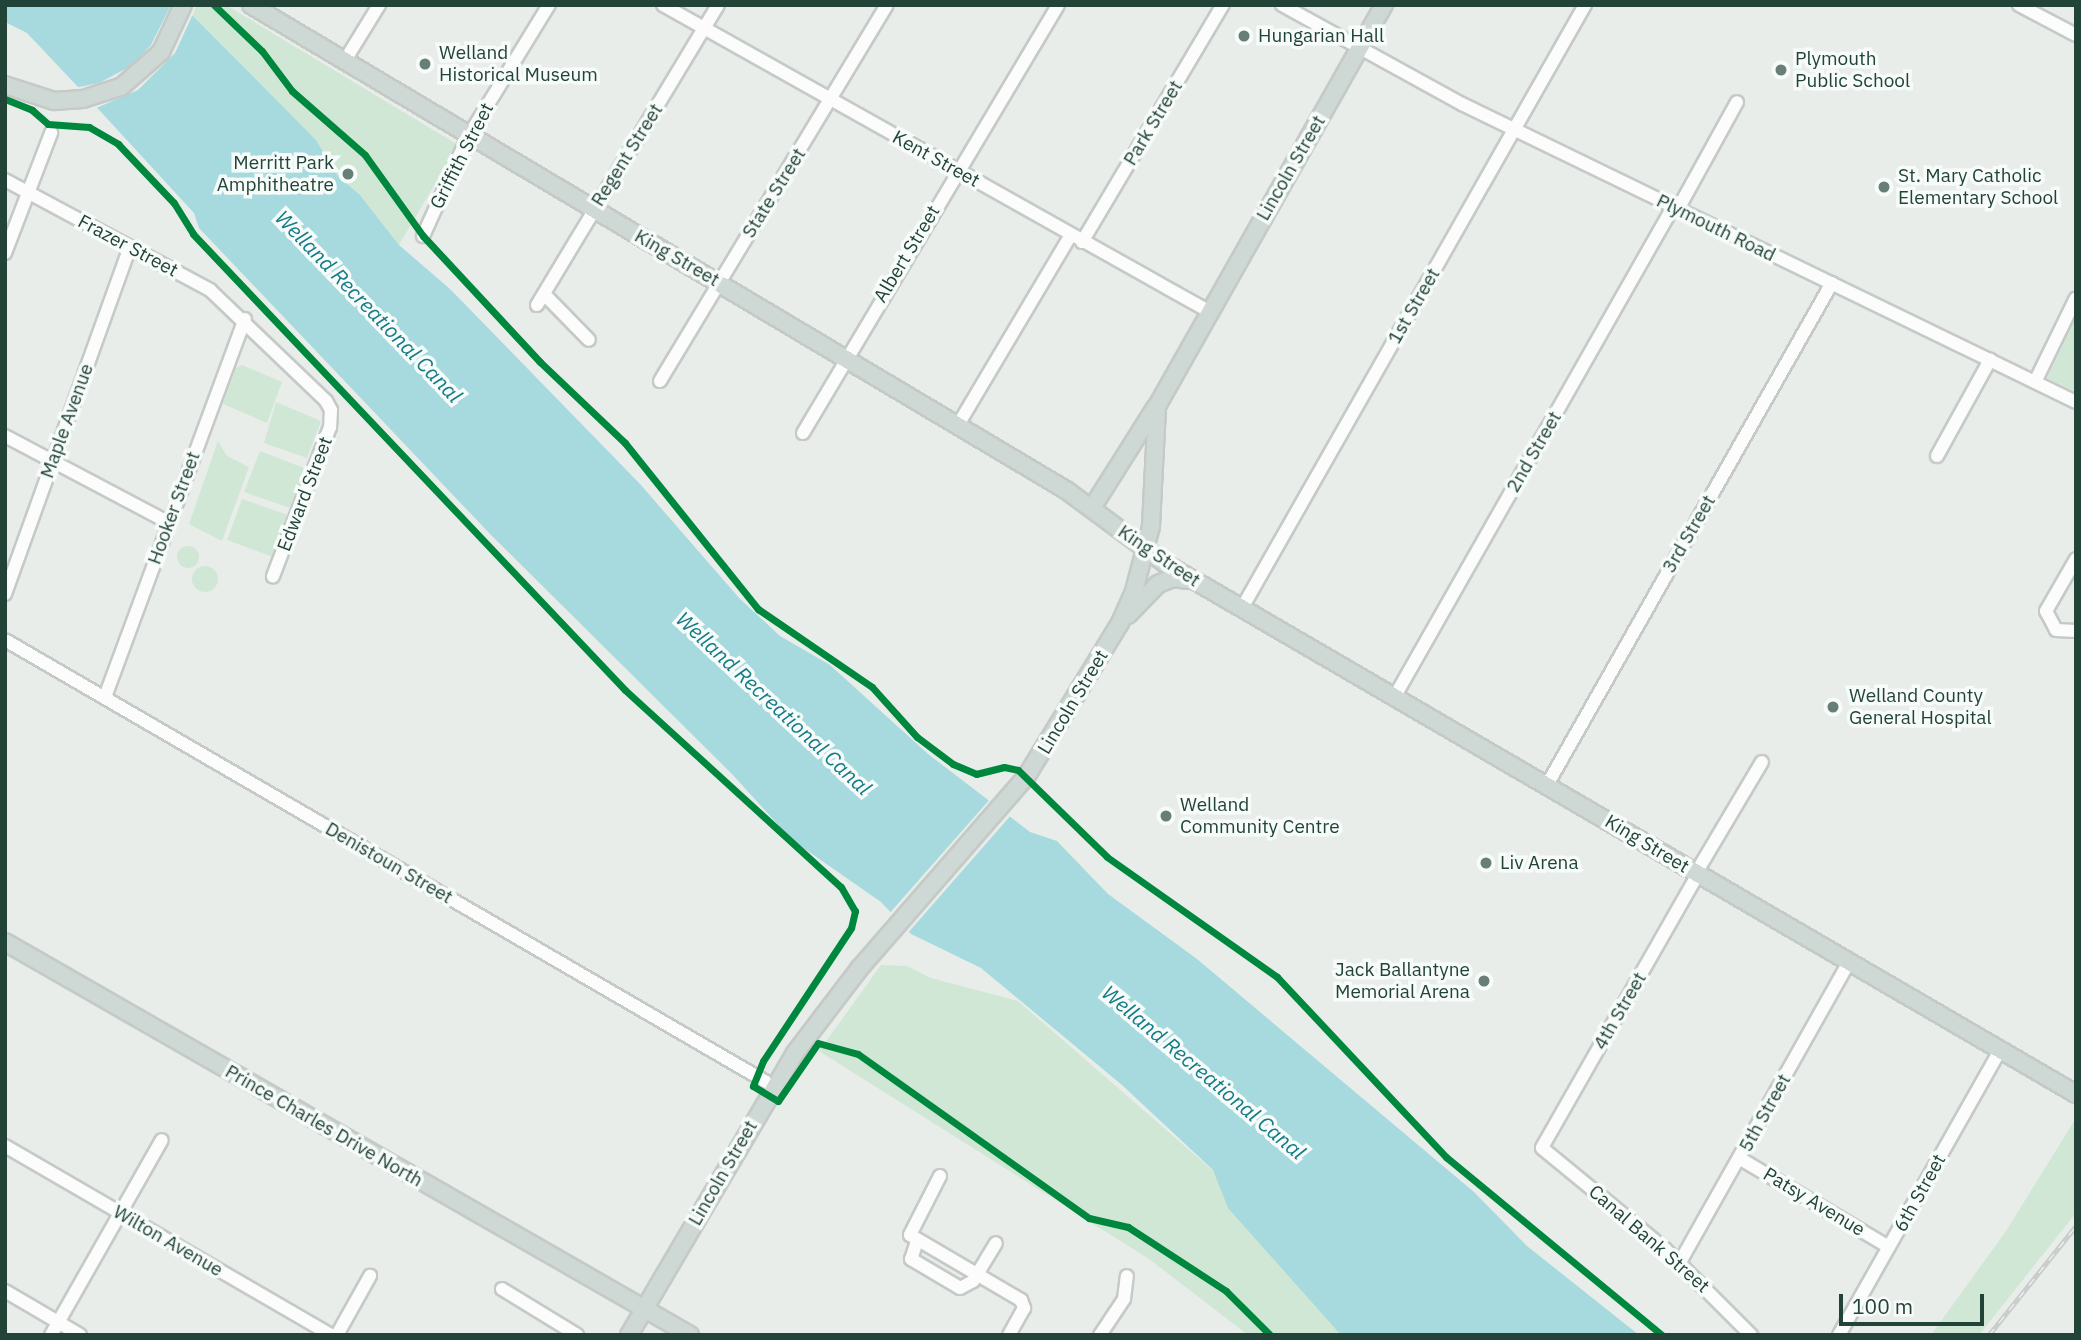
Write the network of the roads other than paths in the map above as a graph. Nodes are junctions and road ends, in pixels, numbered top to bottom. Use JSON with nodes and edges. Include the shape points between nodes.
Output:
{"nodes":[{"id":1,"x":183,"y":5,"type":"edge"},
{"id":2,"x":251,"y":5,"type":"edge"},
{"id":3,"x":379,"y":5,"type":"edge"},
{"id":4,"x":549,"y":5,"type":"edge"},
{"id":5,"x":663,"y":5,"type":"edge"},
{"id":6,"x":718,"y":5,"type":"edge"},
{"id":7,"x":887,"y":5,"type":"edge"},
{"id":8,"x":1058,"y":5,"type":"edge"},
{"id":9,"x":1223,"y":5,"type":"edge"},
{"id":10,"x":1282,"y":5,"type":"edge"},
{"id":11,"x":1384,"y":5,"type":"edge"},
{"id":12,"x":1585,"y":5,"type":"edge"},
{"id":13,"x":2019,"y":5,"type":"edge"},
{"id":14,"x":2033,"y":9,"type":"edge"},
{"id":15,"x":704,"y":28,"type":"junction"},
{"id":16,"x":2076,"y":35,"type":"edge"},
{"id":17,"x":1360,"y":49,"type":"junction"},
{"id":18,"x":344,"y":62,"type":"junction"},
{"id":19,"x":5,"y":85,"type":"edge"},
{"id":20,"x":832,"y":100,"type":"junction"},
{"id":21,"x":1737,"y":102,"type":"dead end"},
{"id":22,"x":1514,"y":129,"type":"junction"},
{"id":23,"x":51,"y":133,"type":"dead end"},
{"id":24,"x":468,"y":137,"type":"junction"},
{"id":25,"x":957,"y":171,"type":"junction"},
{"id":26,"x":5,"y":180,"type":"edge"},
{"id":27,"x":27,"y":192,"type":"junction"},
{"id":28,"x":1676,"y":208,"type":"junction"},
{"id":29,"x":593,"y":209,"type":"junction"},
{"id":30,"x":423,"y":236,"type":"dead end"},
{"id":31,"x":1076,"y":238,"type":"junction"},
{"id":32,"x":130,"y":247,"type":"junction"},
{"id":33,"x":5,"y":253,"type":"edge"},
{"id":34,"x":719,"y":283,"type":"junction"},
{"id":35,"x":1832,"y":284,"type":"junction"},
{"id":36,"x":2076,"y":298,"type":"edge"},
{"id":37,"x":1210,"y":312,"type":"junction"},
{"id":38,"x":245,"y":319,"type":"junction"},
{"id":39,"x":589,"y":340,"type":"dead end"},
{"id":40,"x":845,"y":357,"type":"junction"},
{"id":41,"x":1990,"y":360,"type":"junction"},
{"id":42,"x":660,"y":381,"type":"dead end"},
{"id":43,"x":2035,"y":382,"type":"junction"},
{"id":44,"x":2076,"y":402,"type":"edge"},
{"id":45,"x":1157,"y":406,"type":"junction"},
{"id":46,"x":958,"y":425,"type":"junction"},
{"id":47,"x":803,"y":433,"type":"dead end"},
{"id":48,"x":5,"y":436,"type":"edge"},
{"id":49,"x":1937,"y":456,"type":"dead end"},
{"id":50,"x":53,"y":461,"type":"junction"},
{"id":51,"x":1092,"y":509,"type":"junction"},
{"id":52,"x":169,"y":523,"type":"junction"},
{"id":53,"x":1146,"y":549,"type":"junction"},
{"id":54,"x":2076,"y":559,"type":"edge"},
{"id":55,"x":273,"y":576,"type":"dead end"},
{"id":56,"x":1194,"y":580,"type":"junction"},
{"id":57,"x":5,"y":594,"type":"edge"},
{"id":58,"x":1242,"y":608,"type":"junction"},
{"id":59,"x":1120,"y":623,"type":"junction"},
{"id":60,"x":2076,"y":631,"type":"edge"},
{"id":61,"x":5,"y":639,"type":"edge"},
{"id":62,"x":1395,"y":696,"type":"junction"},
{"id":63,"x":105,"y":697,"type":"junction"},
{"id":64,"x":1762,"y":762,"type":"dead end"},
{"id":65,"x":1547,"y":785,"type":"junction"},
{"id":66,"x":1697,"y":873,"type":"junction"},
{"id":67,"x":5,"y":942,"type":"edge"},
{"id":68,"x":1849,"y":962,"type":"junction"},
{"id":69,"x":2000,"y":1050,"type":"junction"},
{"id":70,"x":773,"y":1086,"type":"junction"},
{"id":71,"x":2076,"y":1094,"type":"edge"},
{"id":72,"x":162,"y":1140,"type":"dead end"},
{"id":73,"x":5,"y":1146,"type":"edge"},
{"id":74,"x":1542,"y":1148,"type":"joint"},
{"id":75,"x":1740,"y":1158,"type":"junction"},
{"id":76,"x":940,"y":1176,"type":"dead end"},
{"id":77,"x":120,"y":1213,"type":"junction"},
{"id":78,"x":917,"y":1241,"type":"junction"},
{"id":79,"x":996,"y":1242,"type":"dead end"},
{"id":80,"x":1889,"y":1247,"type":"junction"},
{"id":81,"x":1680,"y":1262,"type":"junction"},
{"id":82,"x":977,"y":1275,"type":"junction"},
{"id":83,"x":370,"y":1276,"type":"dead end"},
{"id":84,"x":1127,"y":1276,"type":"dead end"},
{"id":85,"x":502,"y":1289,"type":"dead end"},
{"id":86,"x":5,"y":1291,"type":"edge"},
{"id":87,"x":643,"y":1309,"type":"junction"},
{"id":88,"x":58,"y":1322,"type":"junction"},
{"id":89,"x":51,"y":1335,"type":"edge"},
{"id":90,"x":80,"y":1335,"type":"edge"},
{"id":91,"x":331,"y":1335,"type":"edge"},
{"id":92,"x":337,"y":1335,"type":"edge"},
{"id":93,"x":577,"y":1335,"type":"edge"},
{"id":94,"x":629,"y":1335,"type":"edge"},
{"id":95,"x":690,"y":1335,"type":"edge"},
{"id":96,"x":1009,"y":1335,"type":"edge"},
{"id":97,"x":1100,"y":1335,"type":"edge"},
{"id":98,"x":1751,"y":1335,"type":"edge"},
{"id":99,"x":1839,"y":1335,"type":"edge"}],
"edges":[{"from":1,"to":19,"type":"main road","via":[[168,42],[138,76],[102,94],[40,100]]},
{"from":2,"to":18,"type":"main road","name":"King Street"},
{"from":3,"to":18,"type":"street"},
{"from":4,"to":24,"type":"street","name":"Griffith Street"},
{"from":5,"to":15,"type":"street","name":"Kent Street"},
{"from":6,"to":15,"type":"street","name":"Regent Street"},
{"from":7,"to":20,"type":"street","name":"State Street"},
{"from":8,"to":25,"type":"street","name":"Albert Street"},
{"from":9,"to":31,"type":"street","name":"Park Street"},
{"from":10,"to":17,"type":"street","name":"Plymouth Road"},
{"from":11,"to":17,"type":"main road","name":"Lincoln Street"},
{"from":12,"to":22,"type":"street","name":"1st Street"},
{"from":13,"to":14,"type":"street"},
{"from":14,"to":16,"type":"street"},
{"from":15,"to":20,"type":"street","name":"Kent Street"},
{"from":15,"to":29,"type":"street","name":"Regent Street"},
{"from":17,"to":22,"type":"street","name":"Plymouth Road"},
{"from":17,"to":37,"type":"main road","name":"Lincoln Street"},
{"from":18,"to":24,"type":"main road","name":"King Street"},
{"from":20,"to":25,"type":"street","name":"Kent Street"},
{"from":20,"to":34,"type":"street","name":"State Street"},
{"from":21,"to":28,"type":"street","name":"2nd Street"},
{"from":22,"to":28,"type":"street","name":"Plymouth Road"},
{"from":22,"to":58,"type":"street","name":"1st Street"},
{"from":23,"to":27,"type":"street"},
{"from":24,"to":29,"type":"main road","name":"King Street"},
{"from":24,"to":30,"type":"street","name":"Griffith Street"},
{"from":25,"to":31,"type":"street","name":"Kent Street"},
{"from":25,"to":40,"type":"street","name":"Albert Street"},
{"from":26,"to":27,"type":"street","name":"Frazer Street"},
{"from":27,"to":32,"type":"street","name":"Frazer Street"},
{"from":27,"to":33,"type":"street"},
{"from":28,"to":35,"type":"street","name":"Plymouth Road"},
{"from":28,"to":62,"type":"street","name":"2nd Street"},
{"from":29,"to":34,"type":"main road","name":"King Street"},
{"from":29,"to":39,"type":"street","name":"Regent Street","via":[[541,300]]},
{"from":31,"to":37,"type":"street","name":"Kent Street"},
{"from":31,"to":46,"type":"street","name":"Park Street"},
{"from":32,"to":38,"type":"street","name":"Frazer Street","via":[[210,290]]},
{"from":32,"to":50,"type":"street","name":"Maple Avenue"},
{"from":34,"to":40,"type":"main road","name":"King Street"},
{"from":34,"to":42,"type":"street","name":"State Street"},
{"from":35,"to":41,"type":"street","name":"Plymouth Road"},
{"from":35,"to":65,"type":"street","name":"3rd Street"},
{"from":36,"to":43,"type":"street"},
{"from":37,"to":45,"type":"main road","name":"Lincoln Street"},
{"from":38,"to":52,"type":"street","name":"Hooker Street"},
{"from":38,"to":55,"type":"street","name":"Edward Street","via":[[318,392],[332,418]]},
{"from":40,"to":46,"type":"main road","name":"King Street"},
{"from":40,"to":47,"type":"street","name":"Albert Street"},
{"from":41,"to":43,"type":"street","name":"Plymouth Road"},
{"from":41,"to":49,"type":"street"},
{"from":43,"to":44,"type":"street","name":"Plymouth Road"},
{"from":45,"to":51,"type":"main road"},
{"from":45,"to":53,"type":"main road","name":"Lincoln Street"},
{"from":46,"to":51,"type":"main road","name":"King Street"},
{"from":48,"to":50,"type":"street"},
{"from":50,"to":52,"type":"street"},
{"from":50,"to":57,"type":"street","name":"Maple Avenue"},
{"from":51,"to":53,"type":"main road","name":"King Street"},
{"from":52,"to":63,"type":"street","name":"Hooker Street"},
{"from":53,"to":56,"type":"main road","name":"King Street"},
{"from":53,"to":59,"type":"main road","name":"Lincoln Street"},
{"from":54,"to":60,"type":"street","via":[[2046,611],[2056,630]]},
{"from":56,"to":58,"type":"main road","name":"King Street"},
{"from":56,"to":59,"type":"main road","via":[[1164,580]]},
{"from":58,"to":62,"type":"main road","name":"King Street"},
{"from":59,"to":70,"type":"main road","name":"Lincoln Street","via":[[1052,740],[1009,797],[830,1004]]},
{"from":61,"to":63,"type":"street","name":"Denistoun Street"},
{"from":62,"to":65,"type":"main road","name":"King Street"},
{"from":63,"to":70,"type":"street","name":"Denistoun Street"},
{"from":64,"to":66,"type":"street","name":"4th Street"},
{"from":65,"to":66,"type":"main road","name":"King Street"},
{"from":66,"to":68,"type":"main road","name":"King Street"},
{"from":66,"to":74,"type":"street","name":"4th Street"},
{"from":67,"to":87,"type":"main road","name":"Prince Charles Drive North"},
{"from":68,"to":69,"type":"main road","name":"King Street"},
{"from":68,"to":75,"type":"street","name":"5th Street"},
{"from":69,"to":71,"type":"main road","name":"King Street"},
{"from":69,"to":80,"type":"street","name":"6th Street"},
{"from":70,"to":87,"type":"main road","name":"Lincoln Street"},
{"from":72,"to":77,"type":"street"},
{"from":73,"to":77,"type":"street","name":"Wilton Avenue"},
{"from":74,"to":81,"type":"street","name":"Canal Bank Street"},
{"from":75,"to":80,"type":"street","name":"Patsy Avenue"},
{"from":75,"to":81,"type":"street","name":"5th Street"},
{"from":76,"to":78,"type":"street","via":[[910,1230]]},
{"from":77,"to":88,"type":"street"},
{"from":77,"to":91,"type":"street","name":"Wilton Avenue"},
{"from":78,"to":82,"type":"street"},
{"from":78,"to":82,"type":"street","via":[[911,1259],[953,1285],[964,1287]]},
{"from":79,"to":82,"type":"street"},
{"from":80,"to":99,"type":"street","name":"6th Street"},
{"from":81,"to":98,"type":"street","name":"Canal Bank Street"},
{"from":82,"to":96,"type":"street","via":[[1024,1305]]},
{"from":83,"to":92,"type":"street"},
{"from":84,"to":97,"type":"street","via":[[1124,1299]]},
{"from":85,"to":93,"type":"street"},
{"from":86,"to":88,"type":"street"},
{"from":87,"to":94,"type":"main road","name":"Lincoln Street"},
{"from":87,"to":95,"type":"main road","name":"Prince Charles Drive North"},
{"from":88,"to":89,"type":"street"},
{"from":88,"to":90,"type":"street"}]}
